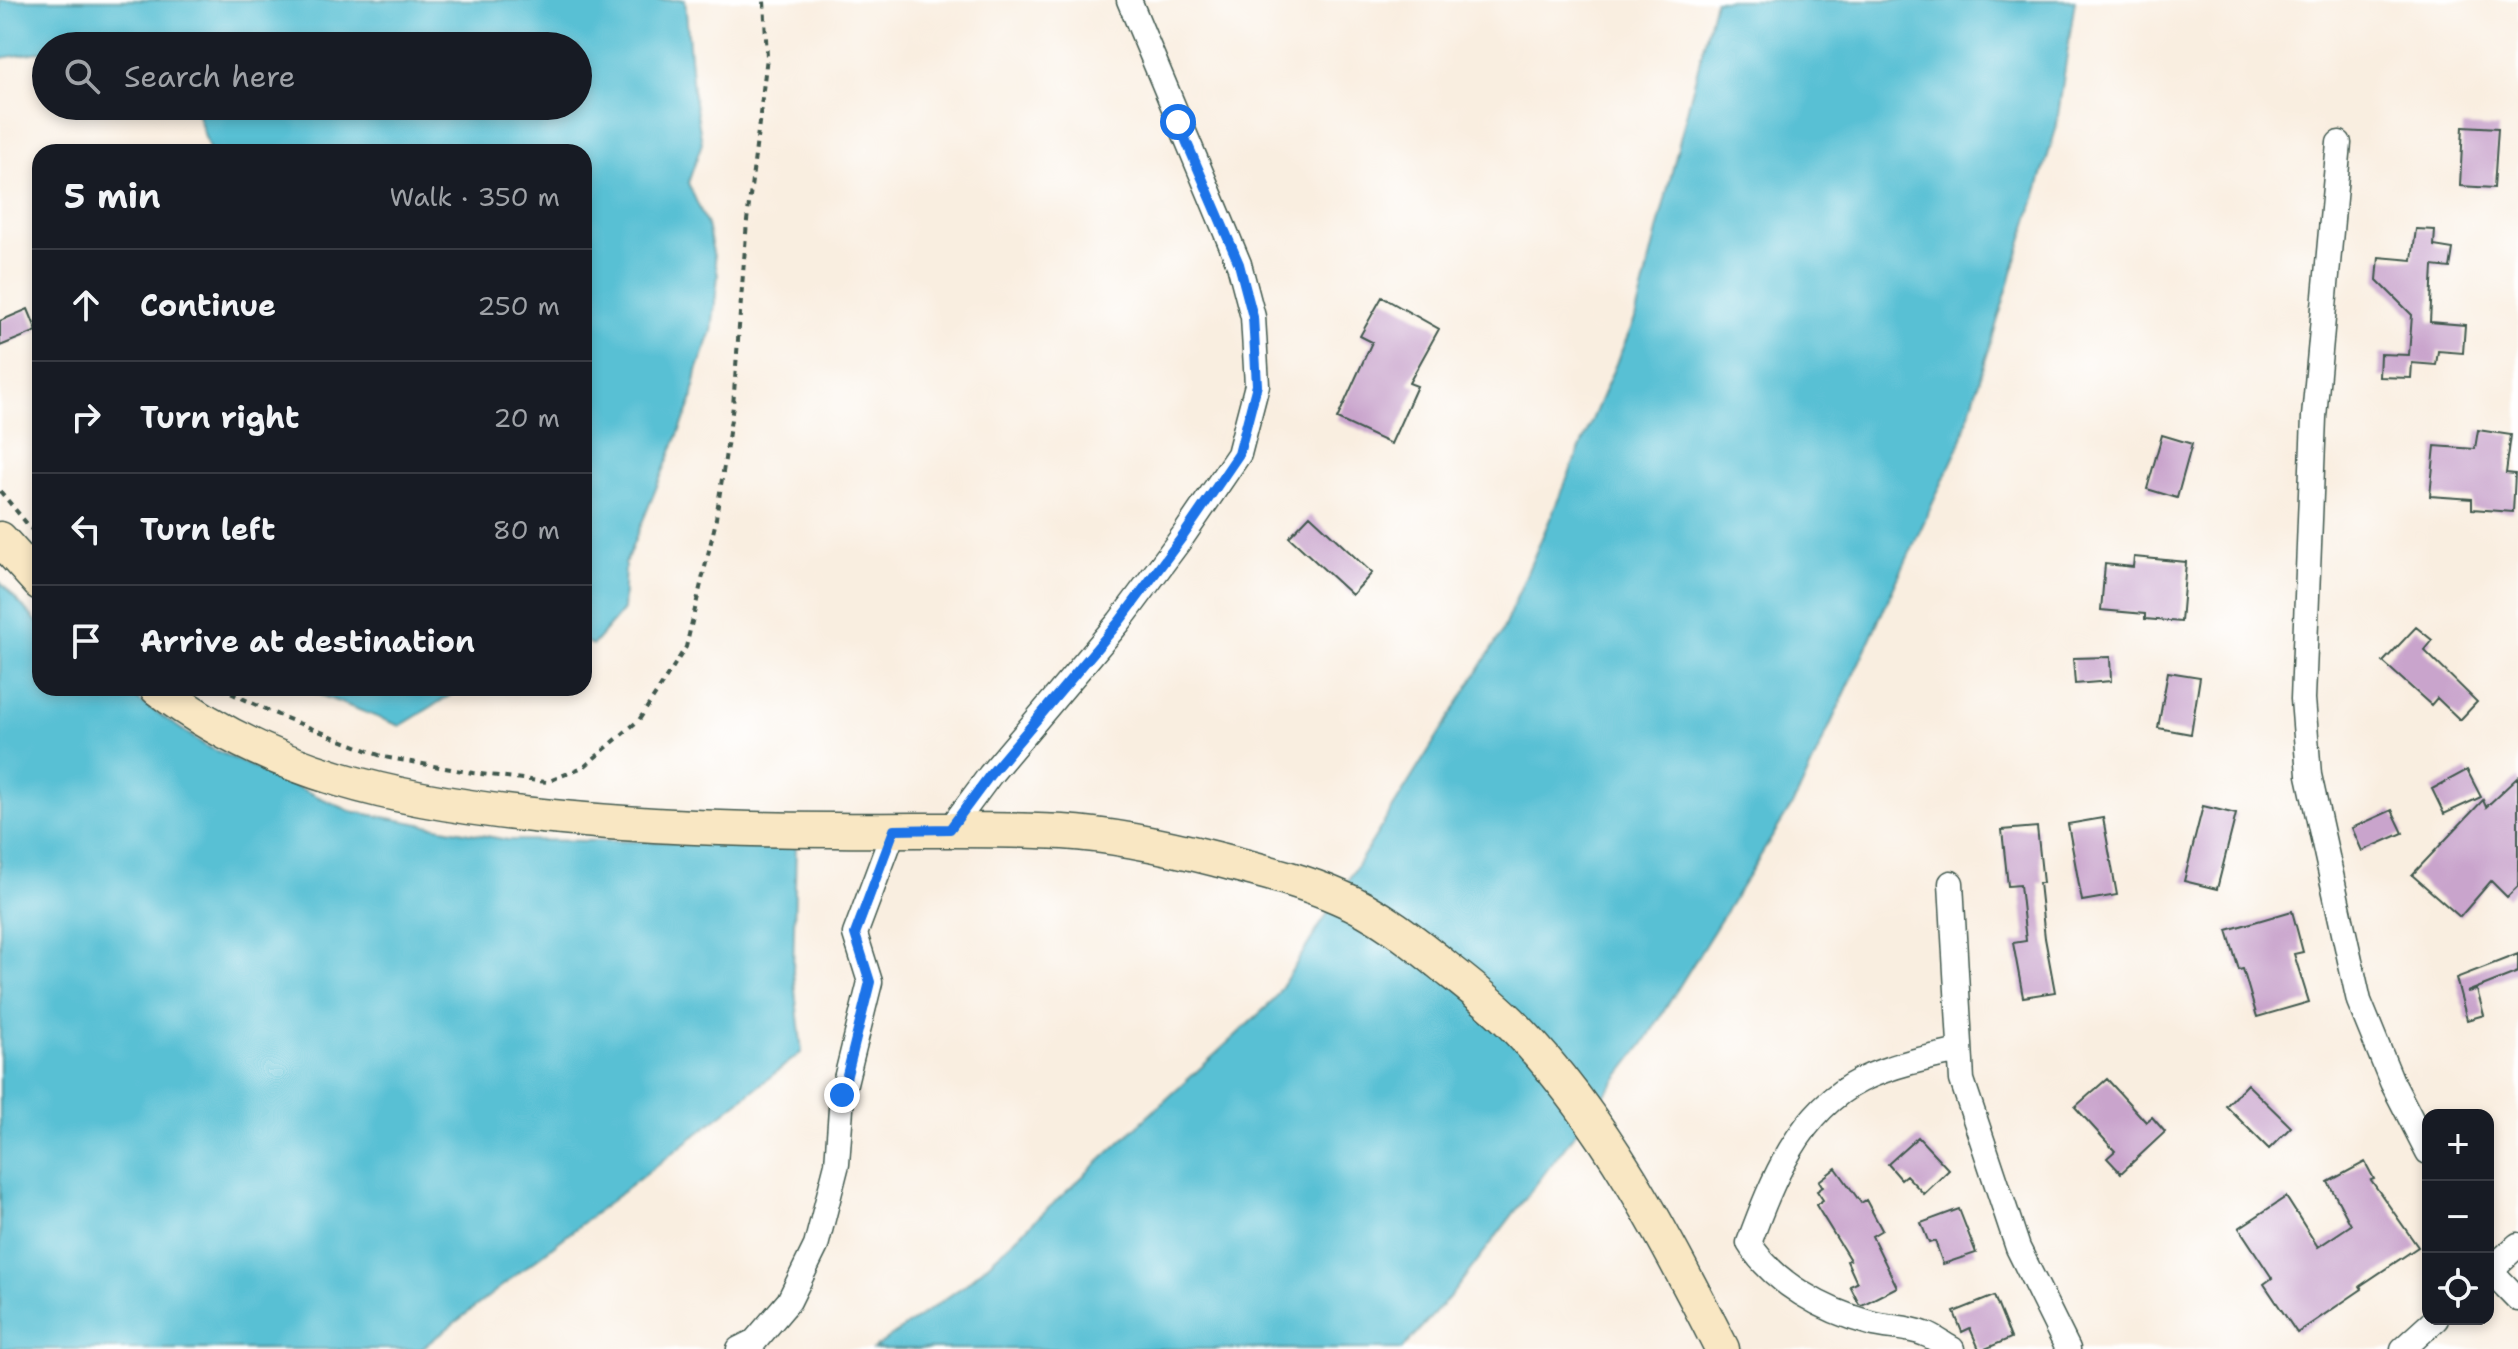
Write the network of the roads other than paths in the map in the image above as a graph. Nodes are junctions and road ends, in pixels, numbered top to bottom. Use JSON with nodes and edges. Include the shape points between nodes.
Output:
{"nodes":[{"id":1,"x":1129,"y":0,"type":"edge"},
{"id":2,"x":2339,"y":143,"type":"dead end"},
{"id":3,"x":0,"y":539,"type":"edge"},
{"id":4,"x":32,"y":574,"type":"edge"},
{"id":5,"x":169,"y":696,"type":"edge"},
{"id":6,"x":950,"y":829,"type":"junction"},
{"id":7,"x":894,"y":830,"type":"junction"},
{"id":8,"x":1951,"y":883,"type":"dead end"},
{"id":9,"x":1960,"y":1051,"type":"junction"},
{"id":10,"x":2422,"y":1140,"type":"edge"},
{"id":11,"x":2518,"y":1245,"type":"edge"},
{"id":12,"x":2494,"y":1265,"type":"edge"},
{"id":13,"x":2494,"y":1276,"type":"edge"},
{"id":14,"x":2518,"y":1299,"type":"edge"},
{"id":15,"x":2429,"y":1325,"type":"edge"},
{"id":16,"x":739,"y":1349,"type":"edge"},
{"id":17,"x":1722,"y":1349,"type":"edge"},
{"id":18,"x":1952,"y":1349,"type":"edge"},
{"id":19,"x":2068,"y":1349,"type":"edge"},
{"id":20,"x":2403,"y":1349,"type":"edge"}],
"edges":[{"from":1,"to":6,"type":"street","via":[[1239,264],[1253,317],[1257,385],[1239,454],[1183,536]]},
{"from":2,"to":10,"type":"street","via":[[2314,417],[2303,699],[2308,760],[2359,1001]]},
{"from":3,"to":4,"type":"main road"},
{"from":5,"to":7,"type":"main road","via":[[234,739],[305,770],[406,797],[569,819]]},
{"from":6,"to":7,"type":"main road"},
{"from":6,"to":17,"type":"main road","via":[[1069,833],[1183,851],[1342,898],[1410,938],[1514,1025],[1564,1085],[1663,1233]]},
{"from":7,"to":16,"type":"street","via":[[855,934],[870,982],[842,1095],[837,1164],[816,1246],[789,1301],[755,1341]]},
{"from":8,"to":9,"type":"street"},
{"from":9,"to":18,"type":"street","via":[[1859,1081],[1819,1109],[1790,1148],[1749,1243],[1784,1282],[1817,1302],[1869,1323],[1924,1333]]},
{"from":9,"to":19,"type":"street","via":[[1962,1080],[2018,1248]]},
{"from":11,"to":12,"type":"street"},
{"from":13,"to":14,"type":"street"},
{"from":15,"to":20,"type":"street"}]}
